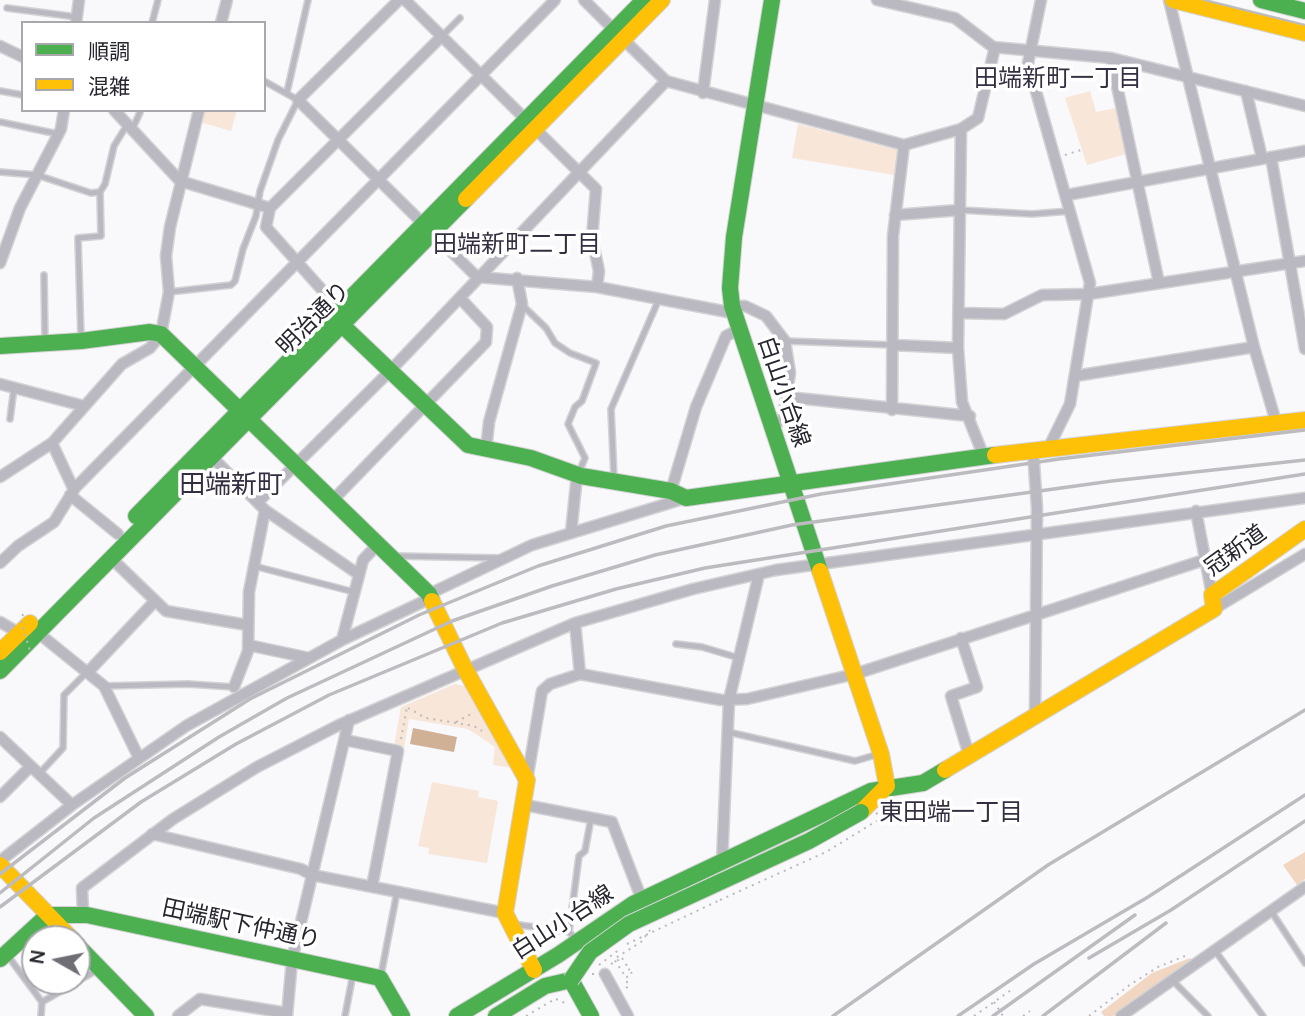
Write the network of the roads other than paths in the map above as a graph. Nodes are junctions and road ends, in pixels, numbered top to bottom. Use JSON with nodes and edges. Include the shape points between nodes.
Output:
{"nodes":[{"id":1,"x":79,"y":0,"type":"edge"},
{"id":2,"x":158,"y":0,"type":"edge"},
{"id":3,"x":226,"y":0,"type":"edge"},
{"id":4,"x":308,"y":0,"type":"edge"},
{"id":5,"x":399,"y":0,"type":"edge"},
{"id":6,"x":405,"y":0,"type":"edge"},
{"id":7,"x":555,"y":0,"type":"edge"},
{"id":8,"x":584,"y":0,"type":"edge"},
{"id":9,"x":644,"y":0,"type":"edge"},
{"id":10,"x":662,"y":0,"type":"edge"},
{"id":11,"x":715,"y":0,"type":"edge"},
{"id":12,"x":772,"y":0,"type":"edge"},
{"id":13,"x":877,"y":0,"type":"edge"},
{"id":14,"x":941,"y":0,"type":"edge"},
{"id":15,"x":1041,"y":0,"type":"edge"},
{"id":16,"x":1171,"y":0,"type":"edge"},
{"id":17,"x":1261,"y":0,"type":"edge"},
{"id":18,"x":1302,"y":7,"type":"edge"},
{"id":19,"x":7,"y":8,"type":"dead end"},
{"id":20,"x":938,"y":13,"type":"junction"},
{"id":21,"x":460,"y":18,"type":"dead end"},
{"id":22,"x":76,"y":20,"type":"edge"},
{"id":23,"x":153,"y":21,"type":"edge"},
{"id":24,"x":221,"y":21,"type":"edge"},
{"id":25,"x":1305,"y":33,"type":"edge"},
{"id":26,"x":619,"y":34,"type":"junction"},
{"id":27,"x":442,"y":36,"type":"junction"},
{"id":28,"x":0,"y":46,"type":"edge"},
{"id":29,"x":995,"y":47,"type":"junction"},
{"id":30,"x":1030,"y":50,"type":"junction"},
{"id":31,"x":21,"y":56,"type":"edge"},
{"id":32,"x":1111,"y":58,"type":"junction"},
{"id":33,"x":481,"y":76,"type":"junction"},
{"id":34,"x":1189,"y":77,"type":"junction"},
{"id":35,"x":666,"y":81,"type":"junction"},
{"id":36,"x":266,"y":82,"type":"edge"},
{"id":37,"x":0,"y":91,"type":"edge"},
{"id":38,"x":1246,"y":91,"type":"junction"},
{"id":39,"x":286,"y":92,"type":"junction"},
{"id":40,"x":703,"y":93,"type":"junction"},
{"id":41,"x":21,"y":95,"type":"edge"},
{"id":42,"x":298,"y":100,"type":"junction"},
{"id":43,"x":1305,"y":106,"type":"edge"},
{"id":44,"x":755,"y":107,"type":"junction"},
{"id":45,"x":64,"y":112,"type":"edge"},
{"id":46,"x":115,"y":112,"type":"edge"},
{"id":47,"x":140,"y":112,"type":"edge"},
{"id":48,"x":198,"y":112,"type":"edge"},
{"id":49,"x":0,"y":122,"type":"edge"},
{"id":50,"x":531,"y":125,"type":"junction"},
{"id":51,"x":130,"y":128,"type":"junction"},
{"id":52,"x":961,"y":129,"type":"junction"},
{"id":53,"x":58,"y":134,"type":"junction"},
{"id":54,"x":339,"y":141,"type":"junction"},
{"id":55,"x":904,"y":145,"type":"junction"},
{"id":56,"x":1305,"y":151,"type":"edge"},
{"id":57,"x":1266,"y":157,"type":"junction"},
{"id":58,"x":1212,"y":166,"type":"junction"},
{"id":59,"x":0,"y":172,"type":"edge"},
{"id":60,"x":579,"y":173,"type":"junction"},
{"id":61,"x":37,"y":175,"type":"junction"},
{"id":62,"x":378,"y":180,"type":"junction"},
{"id":63,"x":180,"y":181,"type":"junction"},
{"id":64,"x":1138,"y":181,"type":"junction"},
{"id":65,"x":100,"y":192,"type":"junction"},
{"id":66,"x":1067,"y":195,"type":"junction"},
{"id":67,"x":258,"y":203,"type":"junction"},
{"id":68,"x":270,"y":208,"type":"junction"},
{"id":69,"x":960,"y":210,"type":"junction"},
{"id":70,"x":1072,"y":211,"type":"junction"},
{"id":71,"x":895,"y":215,"type":"junction"},
{"id":72,"x":0,"y":226,"type":"edge"},
{"id":73,"x":12,"y":228,"type":"junction"},
{"id":74,"x":427,"y":228,"type":"junction"},
{"id":75,"x":1305,"y":261,"type":"edge"},
{"id":76,"x":296,"y":262,"type":"junction"},
{"id":77,"x":1291,"y":262,"type":"junction"},
{"id":78,"x":0,"y":263,"type":"edge"},
{"id":79,"x":1237,"y":270,"type":"junction"},
{"id":80,"x":44,"y":275,"type":"dead end"},
{"id":81,"x":477,"y":277,"type":"junction"},
{"id":82,"x":517,"y":278,"type":"junction"},
{"id":83,"x":1159,"y":283,"type":"junction"},
{"id":84,"x":597,"y":287,"type":"junction"},
{"id":85,"x":169,"y":292,"type":"junction"},
{"id":86,"x":1088,"y":294,"type":"junction"},
{"id":87,"x":460,"y":298,"type":"junction"},
{"id":88,"x":659,"y":299,"type":"junction"},
{"id":89,"x":522,"y":304,"type":"junction"},
{"id":90,"x":732,"y":309,"type":"junction"},
{"id":91,"x":960,"y":313,"type":"junction"},
{"id":92,"x":340,"y":317,"type":"junction"},
{"id":93,"x":738,"y":330,"type":"junction"},
{"id":94,"x":161,"y":334,"type":"junction"},
{"id":95,"x":81,"y":341,"type":"junction"},
{"id":96,"x":785,"y":341,"type":"junction"},
{"id":97,"x":45,"y":344,"type":"junction"},
{"id":98,"x":893,"y":345,"type":"junction"},
{"id":99,"x":0,"y":346,"type":"edge"},
{"id":100,"x":958,"y":348,"type":"junction"},
{"id":101,"x":1254,"y":348,"type":"junction"},
{"id":102,"x":1305,"y":349,"type":"edge"},
{"id":103,"x":194,"y":365,"type":"junction"},
{"id":104,"x":390,"y":371,"type":"junction"},
{"id":105,"x":1075,"y":376,"type":"junction"},
{"id":106,"x":0,"y":384,"type":"edge"},
{"id":107,"x":14,"y":388,"type":"junction"},
{"id":108,"x":787,"y":397,"type":"junction"},
{"id":109,"x":85,"y":406,"type":"junction"},
{"id":110,"x":426,"y":406,"type":"junction"},
{"id":111,"x":892,"y":410,"type":"junction"},
{"id":112,"x":243,"y":414,"type":"junction"},
{"id":113,"x":970,"y":416,"type":"junction"},
{"id":114,"x":10,"y":419,"type":"dead end"},
{"id":115,"x":1305,"y":420,"type":"edge"},
{"id":116,"x":1276,"y":422,"type":"junction"},
{"id":117,"x":770,"y":428,"type":"junction"},
{"id":118,"x":52,"y":443,"type":"junction"},
{"id":119,"x":486,"y":450,"type":"junction"},
{"id":120,"x":1041,"y":450,"type":"junction"},
{"id":121,"x":211,"y":456,"type":"junction"},
{"id":122,"x":984,"y":457,"type":"junction"},
{"id":123,"x":294,"y":463,"type":"junction"},
{"id":124,"x":578,"y":475,"type":"junction"},
{"id":125,"x":0,"y":477,"type":"edge"},
{"id":126,"x":614,"y":481,"type":"junction"},
{"id":127,"x":789,"y":483,"type":"junction"},
{"id":128,"x":72,"y":493,"type":"junction"},
{"id":129,"x":679,"y":495,"type":"junction"},
{"id":130,"x":1305,"y":498,"type":"edge"},
{"id":131,"x":332,"y":501,"type":"junction"},
{"id":132,"x":262,"y":506,"type":"junction"},
{"id":133,"x":1196,"y":511,"type":"junction"},
{"id":134,"x":1305,"y":529,"type":"edge"},
{"id":135,"x":571,"y":533,"type":"junction"},
{"id":136,"x":118,"y":534,"type":"junction"},
{"id":137,"x":1037,"y":534,"type":"junction"},
{"id":138,"x":382,"y":551,"type":"junction"},
{"id":139,"x":1305,"y":554,"type":"edge"},
{"id":140,"x":110,"y":558,"type":"junction"},
{"id":141,"x":501,"y":558,"type":"junction"},
{"id":142,"x":1204,"y":560,"type":"junction"},
{"id":143,"x":0,"y":563,"type":"edge"},
{"id":144,"x":817,"y":564,"type":"junction"},
{"id":145,"x":254,"y":566,"type":"junction"},
{"id":146,"x":358,"y":574,"type":"junction"},
{"id":147,"x":759,"y":574,"type":"junction"},
{"id":148,"x":354,"y":592,"type":"junction"},
{"id":149,"x":430,"y":596,"type":"junction"},
{"id":150,"x":155,"y":601,"type":"junction"},
{"id":151,"x":1211,"y":606,"type":"junction"},
{"id":152,"x":1037,"y":612,"type":"junction"},
{"id":153,"x":0,"y":622,"type":"edge"},
{"id":154,"x":575,"y":623,"type":"junction"},
{"id":155,"x":247,"y":625,"type":"junction"},
{"id":156,"x":37,"y":632,"type":"junction"},
{"id":157,"x":19,"y":633,"type":"junction"},
{"id":158,"x":961,"y":638,"type":"junction"},
{"id":159,"x":342,"y":640,"type":"junction"},
{"id":160,"x":676,"y":644,"type":"dead end"},
{"id":161,"x":248,"y":645,"type":"junction"},
{"id":162,"x":0,"y":652,"type":"edge"},
{"id":163,"x":309,"y":658,"type":"junction"},
{"id":164,"x":739,"y":658,"type":"junction"},
{"id":165,"x":465,"y":669,"type":"junction"},
{"id":166,"x":0,"y":671,"type":"edge"},
{"id":167,"x":88,"y":672,"type":"junction"},
{"id":168,"x":579,"y":674,"type":"junction"},
{"id":169,"x":855,"y":674,"type":"junction"},
{"id":170,"x":104,"y":686,"type":"junction"},
{"id":171,"x":236,"y":691,"type":"junction"},
{"id":172,"x":729,"y":700,"type":"junction"},
{"id":173,"x":1035,"y":716,"type":"junction"},
{"id":174,"x":349,"y":720,"type":"junction"},
{"id":175,"x":728,"y":732,"type":"junction"},
{"id":176,"x":0,"y":737,"type":"edge"},
{"id":177,"x":345,"y":740,"type":"junction"},
{"id":178,"x":881,"y":754,"type":"junction"},
{"id":179,"x":969,"y":755,"type":"junction"},
{"id":180,"x":139,"y":758,"type":"junction"},
{"id":181,"x":35,"y":770,"type":"junction"},
{"id":182,"x":527,"y":780,"type":"junction"},
{"id":183,"x":887,"y":786,"type":"junction"},
{"id":184,"x":0,"y":797,"type":"edge"},
{"id":185,"x":72,"y":804,"type":"junction"},
{"id":186,"x":525,"y":805,"type":"junction"},
{"id":187,"x":591,"y":818,"type":"junction"},
{"id":188,"x":152,"y":834,"type":"junction"},
{"id":189,"x":0,"y":863,"type":"edge"},
{"id":190,"x":722,"y":863,"type":"junction"},
{"id":191,"x":312,"y":875,"type":"junction"},
{"id":192,"x":372,"y":887,"type":"junction"},
{"id":193,"x":1305,"y":887,"type":"edge"},
{"id":194,"x":397,"y":892,"type":"junction"},
{"id":195,"x":642,"y":900,"type":"junction"},
{"id":196,"x":1271,"y":911,"type":"junction"},
{"id":197,"x":48,"y":915,"type":"junction"},
{"id":198,"x":83,"y":915,"type":"junction"},
{"id":199,"x":507,"y":918,"type":"junction"},
{"id":200,"x":58,"y":925,"type":"edge"},
{"id":201,"x":573,"y":937,"type":"junction"},
{"id":202,"x":1216,"y":952,"type":"junction"},
{"id":203,"x":3,"y":956,"type":"edge"},
{"id":204,"x":91,"y":959,"type":"edge"},
{"id":205,"x":292,"y":960,"type":"junction"},
{"id":206,"x":1305,"y":963,"type":"edge"},
{"id":207,"x":100,"y":968,"type":"junction"},
{"id":208,"x":608,"y":969,"type":"road end"},
{"id":209,"x":534,"y":970,"type":"junction"},
{"id":210,"x":353,"y":972,"type":"junction"},
{"id":211,"x":380,"y":978,"type":"junction"},
{"id":212,"x":1173,"y":981,"type":"junction"},
{"id":213,"x":573,"y":985,"type":"junction"},
{"id":214,"x":42,"y":1002,"type":"junction"},
{"id":215,"x":287,"y":1014,"type":"edge"},
{"id":216,"x":41,"y":1016,"type":"edge"},
{"id":217,"x":146,"y":1016,"type":"edge"},
{"id":218,"x":178,"y":1016,"type":"edge"},
{"id":219,"x":345,"y":1016,"type":"edge"},
{"id":220,"x":402,"y":1016,"type":"edge"},
{"id":221,"x":457,"y":1016,"type":"edge"},
{"id":222,"x":496,"y":1016,"type":"edge"},
{"id":223,"x":591,"y":1016,"type":"edge"},
{"id":224,"x":628,"y":1016,"type":"edge"},
{"id":225,"x":1121,"y":1016,"type":"edge"},
{"id":226,"x":1208,"y":1016,"type":"edge"},
{"id":227,"x":1263,"y":1016,"type":"edge"}],
"edges":[{"from":1,"to":22,"type":"street"},
{"from":2,"to":23,"type":"lane"},
{"from":3,"to":24,"type":"street"},
{"from":4,"to":39,"type":"lane"},
{"from":5,"to":42,"type":"street"},
{"from":6,"to":27,"type":"street"},
{"from":7,"to":33,"type":"street"},
{"from":8,"to":26,"type":"street"},
{"from":9,"to":26,"type":"main road","name":"明治通り"},
{"from":10,"to":26,"type":"main road","name":"明治通り"},
{"from":11,"to":40,"type":"street"},
{"from":12,"to":44,"type":"main road","name":"白山小台線"},
{"from":13,"to":20,"type":"street"},
{"from":14,"to":20,"type":"street"},
{"from":15,"to":30,"type":"street"},
{"from":16,"to":25,"type":"main road"},
{"from":16,"to":34,"type":"street"},
{"from":17,"to":18,"type":"main road"},
{"from":19,"to":22,"type":"lane"},
{"from":20,"to":29,"type":"street","via":[[955,18]]},
{"from":21,"to":27,"type":"lane"},
{"from":26,"to":35,"type":"street"},
{"from":26,"to":50,"type":"main road","name":"明治通り"},
{"from":27,"to":33,"type":"street"},
{"from":27,"to":54,"type":"street"},
{"from":28,"to":31,"type":"street"},
{"from":29,"to":30,"type":"street"},
{"from":29,"to":52,"type":"street","via":[[978,118]]},
{"from":30,"to":32,"type":"street"},
{"from":30,"to":66,"type":"street","via":[[1028,63]]},
{"from":32,"to":34,"type":"street"},
{"from":32,"to":64,"type":"street"},
{"from":33,"to":50,"type":"street"},
{"from":33,"to":62,"type":"street"},
{"from":34,"to":38,"type":"street"},
{"from":34,"to":58,"type":"street"},
{"from":35,"to":40,"type":"street"},
{"from":35,"to":60,"type":"street"},
{"from":36,"to":39,"type":"lane"},
{"from":37,"to":41,"type":"lane"},
{"from":38,"to":43,"type":"street"},
{"from":38,"to":57,"type":"street"},
{"from":39,"to":42,"type":"lane"},
{"from":40,"to":44,"type":"street"},
{"from":42,"to":54,"type":"street"},
{"from":42,"to":67,"type":"lane","via":[[278,140]]},
{"from":44,"to":55,"type":"street"},
{"from":44,"to":90,"type":"main road","name":"白山小台線","via":[[731,265]]},
{"from":45,"to":53,"type":"street"},
{"from":46,"to":51,"type":"street"},
{"from":47,"to":51,"type":"lane"},
{"from":48,"to":63,"type":"street"},
{"from":49,"to":53,"type":"lane"},
{"from":50,"to":60,"type":"street"},
{"from":50,"to":74,"type":"main road","name":"明治通り"},
{"from":51,"to":63,"type":"street"},
{"from":51,"to":65,"type":"lane","via":[[114,146]]},
{"from":52,"to":55,"type":"street"},
{"from":52,"to":69,"type":"street"},
{"from":53,"to":61,"type":"street"},
{"from":54,"to":62,"type":"street"},
{"from":54,"to":68,"type":"street"},
{"from":55,"to":71,"type":"street"},
{"from":56,"to":57,"type":"street"},
{"from":57,"to":58,"type":"street"},
{"from":57,"to":77,"type":"street"},
{"from":58,"to":64,"type":"street"},
{"from":58,"to":79,"type":"street"},
{"from":59,"to":61,"type":"lane"},
{"from":60,"to":81,"type":"street"},
{"from":60,"to":84,"type":"street","via":[[596,189],[592,238],[599,271]]},
{"from":61,"to":65,"type":"lane"},
{"from":61,"to":73,"type":"street"},
{"from":62,"to":74,"type":"street"},
{"from":62,"to":76,"type":"street"},
{"from":63,"to":67,"type":"street"},
{"from":63,"to":85,"type":"street","via":[[166,256]]},
{"from":64,"to":66,"type":"street"},
{"from":64,"to":83,"type":"street"},
{"from":65,"to":95,"type":"lane","via":[[102,236],[78,237]]},
{"from":66,"to":70,"type":"street"},
{"from":67,"to":68,"type":"street"},
{"from":67,"to":85,"type":"lane","via":[[231,285]]},
{"from":68,"to":76,"type":"street","via":[[266,227]]},
{"from":69,"to":70,"type":"lane"},
{"from":69,"to":71,"type":"street"},
{"from":69,"to":91,"type":"street"},
{"from":70,"to":86,"type":"street","via":[[1090,283]]},
{"from":71,"to":98,"type":"street"},
{"from":72,"to":73,"type":"street"},
{"from":73,"to":78,"type":"street"},
{"from":74,"to":81,"type":"street"},
{"from":74,"to":92,"type":"main road","name":"明治通り"},
{"from":75,"to":77,"type":"street"},
{"from":76,"to":92,"type":"street"},
{"from":76,"to":103,"type":"street"},
{"from":77,"to":79,"type":"street"},
{"from":77,"to":102,"type":"street"},
{"from":79,"to":83,"type":"street"},
{"from":79,"to":101,"type":"street"},
{"from":80,"to":97,"type":"lane"},
{"from":81,"to":82,"type":"street"},
{"from":81,"to":87,"type":"street"},
{"from":82,"to":84,"type":"street"},
{"from":82,"to":89,"type":"street"},
{"from":83,"to":86,"type":"street"},
{"from":84,"to":88,"type":"street"},
{"from":85,"to":94,"type":"street"},
{"from":86,"to":91,"type":"street","via":[[1042,295],[1004,314]]},
{"from":86,"to":105,"type":"street"},
{"from":87,"to":104,"type":"street"},
{"from":87,"to":110,"type":"street","via":[[487,327],[486,342]]},
{"from":88,"to":90,"type":"street"},
{"from":88,"to":126,"type":"lane","via":[[611,409]]},
{"from":89,"to":119,"type":"street","via":[[489,422]]},
{"from":89,"to":124,"type":"lane","via":[[555,343],[596,363],[568,424],[584,458]]},
{"from":90,"to":93,"type":"main road","name":"白山小台線"},
{"from":90,"to":96,"type":"street","via":[[745,306],[766,316]]},
{"from":91,"to":100,"type":"street"},
{"from":92,"to":104,"type":"main road"},
{"from":92,"to":112,"type":"main road","name":"明治通り"},
{"from":93,"to":117,"type":"main road","name":"白山小台線"},
{"from":93,"to":129,"type":"street","via":[[726,336],[696,407]]},
{"from":94,"to":95,"type":"main road"},
{"from":94,"to":103,"type":"main road"},
{"from":94,"to":109,"type":"street","via":[[150,348],[122,364]]},
{"from":95,"to":97,"type":"main road"},
{"from":96,"to":98,"type":"lane"},
{"from":96,"to":108,"type":"street","via":[[790,373]]},
{"from":97,"to":99,"type":"main road"},
{"from":98,"to":100,"type":"street"},
{"from":98,"to":111,"type":"street"},
{"from":100,"to":113,"type":"street","via":[[962,402]]},
{"from":101,"to":105,"type":"street"},
{"from":101,"to":116,"type":"street"},
{"from":103,"to":112,"type":"main road"},
{"from":103,"to":128,"type":"street"},
{"from":104,"to":110,"type":"main road"},
{"from":104,"to":123,"type":"street"},
{"from":105,"to":120,"type":"street","via":[[1070,404]]},
{"from":106,"to":107,"type":"street"},
{"from":107,"to":109,"type":"street"},
{"from":107,"to":114,"type":"lane"},
{"from":108,"to":111,"type":"street"},
{"from":108,"to":117,"type":"street","via":[[783,419]]},
{"from":109,"to":118,"type":"street"},
{"from":110,"to":119,"type":"main road","via":[[464,442]]},
{"from":110,"to":131,"type":"street"},
{"from":111,"to":113,"type":"street"},
{"from":112,"to":121,"type":"main road","name":"明治通り"},
{"from":112,"to":123,"type":"main road"},
{"from":112,"to":136,"type":"main road","name":"明治通り"},
{"from":113,"to":122,"type":"street"},
{"from":115,"to":116,"type":"main road"},
{"from":116,"to":120,"type":"main road"},
{"from":117,"to":127,"type":"main road","name":"白山小台線"},
{"from":118,"to":125,"type":"street"},
{"from":118,"to":128,"type":"street"},
{"from":119,"to":124,"type":"main road","via":[[531,458]]},
{"from":120,"to":122,"type":"main road"},
{"from":120,"to":137,"type":"street"},
{"from":121,"to":132,"type":"street"},
{"from":121,"to":140,"type":"main road","name":"明治通り"},
{"from":122,"to":127,"type":"main road"},
{"from":123,"to":131,"type":"main road"},
{"from":123,"to":132,"type":"street"},
{"from":124,"to":126,"type":"main road"},
{"from":124,"to":135,"type":"street"},
{"from":126,"to":129,"type":"main road"},
{"from":127,"to":129,"type":"main road"},
{"from":127,"to":144,"type":"main road","name":"白山小台線"},
{"from":128,"to":136,"type":"street"},
{"from":128,"to":143,"type":"street","via":[[54,522]]},
{"from":129,"to":135,"type":"street"},
{"from":130,"to":133,"type":"street"},
{"from":131,"to":138,"type":"main road"},
{"from":132,"to":145,"type":"street"},
{"from":132,"to":146,"type":"street"},
{"from":133,"to":137,"type":"street"},
{"from":133,"to":142,"type":"street"},
{"from":134,"to":151,"type":"main road","name":"冠新道"},
{"from":135,"to":141,"type":"street"},
{"from":136,"to":157,"type":"main road","name":"明治通り"},
{"from":137,"to":144,"type":"street"},
{"from":137,"to":152,"type":"street"},
{"from":138,"to":141,"type":"lane"},
{"from":138,"to":146,"type":"street","via":[[363,560]]},
{"from":138,"to":149,"type":"main road"},
{"from":139,"to":151,"type":"street"},
{"from":140,"to":150,"type":"street"},
{"from":140,"to":156,"type":"main road","name":"明治通り"},
{"from":141,"to":149,"type":"street"},
{"from":142,"to":151,"type":"street"},
{"from":142,"to":152,"type":"street"},
{"from":144,"to":147,"type":"street"},
{"from":144,"to":169,"type":"main road","name":"白山小台線"},
{"from":145,"to":148,"type":"lane"},
{"from":145,"to":155,"type":"street"},
{"from":146,"to":148,"type":"street"},
{"from":147,"to":154,"type":"street"},
{"from":147,"to":164,"type":"street"},
{"from":148,"to":159,"type":"street"},
{"from":149,"to":159,"type":"street"},
{"from":149,"to":165,"type":"main road"},
{"from":150,"to":155,"type":"street","via":[[166,611]]},
{"from":150,"to":167,"type":"street"},
{"from":151,"to":173,"type":"main road","name":"冠新道"},
{"from":152,"to":158,"type":"street"},
{"from":152,"to":173,"type":"street"},
{"from":153,"to":157,"type":"street"},
{"from":154,"to":165,"type":"street"},
{"from":154,"to":168,"type":"street"},
{"from":155,"to":161,"type":"street"},
{"from":156,"to":166,"type":"main road","name":"明治通り"},
{"from":156,"to":167,"type":"street"},
{"from":157,"to":162,"type":"main road","name":"明治通り"},
{"from":158,"to":169,"type":"street"},
{"from":158,"to":179,"type":"street","via":[[977,687],[951,696]]},
{"from":159,"to":163,"type":"street"},
{"from":160,"to":164,"type":"lane"},
{"from":161,"to":163,"type":"street"},
{"from":161,"to":171,"type":"street"},
{"from":163,"to":171,"type":"street"},
{"from":164,"to":172,"type":"street"},
{"from":165,"to":174,"type":"street"},
{"from":165,"to":182,"type":"main road"},
{"from":167,"to":170,"type":"street"},
{"from":167,"to":181,"type":"lane","via":[[64,695],[63,748]]},
{"from":168,"to":172,"type":"street"},
{"from":168,"to":182,"type":"street","via":[[542,691]]},
{"from":169,"to":172,"type":"street"},
{"from":169,"to":178,"type":"main road","name":"白山小台線"},
{"from":170,"to":171,"type":"lane","via":[[188,684]]},
{"from":170,"to":180,"type":"street"},
{"from":171,"to":180,"type":"street"},
{"from":172,"to":175,"type":"street"},
{"from":173,"to":179,"type":"main road","name":"冠新道"},
{"from":174,"to":177,"type":"street"},
{"from":174,"to":188,"type":"street","via":[[257,767]]},
{"from":175,"to":178,"type":"lane","via":[[855,761]]},
{"from":175,"to":190,"type":"street"},
{"from":176,"to":181,"type":"street"},
{"from":177,"to":191,"type":"street"},
{"from":177,"to":192,"type":"street","via":[[398,751]]},
{"from":178,"to":183,"type":"main road","name":"白山小台線"},
{"from":179,"to":183,"type":"main road","name":"冠新道","via":[[923,783]]},
{"from":180,"to":185,"type":"street"},
{"from":181,"to":184,"type":"street"},
{"from":181,"to":185,"type":"street"},
{"from":182,"to":186,"type":"main road"},
{"from":183,"to":190,"type":"main road","name":"白山小台線","via":[[853,798]]},
{"from":183,"to":213,"type":"main road","name":"白山小台線","bridge":true,"via":[[861,812],[809,841],[629,924],[590,953]]},
{"from":185,"to":189,"type":"street"},
{"from":186,"to":187,"type":"street"},
{"from":186,"to":199,"type":"main road"},
{"from":187,"to":195,"type":"street","via":[[612,822]]},
{"from":187,"to":201,"type":"lane","via":[[585,850],[579,856]]},
{"from":188,"to":191,"type":"street"},
{"from":188,"to":198,"type":"street","via":[[82,888]]},
{"from":189,"to":197,"type":"main road"},
{"from":190,"to":195,"type":"main road","name":"白山小台線"},
{"from":191,"to":192,"type":"street"},
{"from":191,"to":205,"type":"street"},
{"from":192,"to":194,"type":"street"},
{"from":193,"to":196,"type":"street"},
{"from":194,"to":199,"type":"street"},
{"from":194,"to":211,"type":"lane"},
{"from":195,"to":201,"type":"main road","name":"白山小台線"},
{"from":196,"to":202,"type":"street"},
{"from":196,"to":206,"type":"lane"},
{"from":197,"to":198,"type":"main road","name":"田端駅下仲通り"},
{"from":197,"to":200,"type":"main road"},
{"from":197,"to":203,"type":"main road"},
{"from":198,"to":205,"type":"main road","name":"田端駅下仲通り"},
{"from":199,"to":201,"type":"lane"},
{"from":199,"to":209,"type":"main road"},
{"from":201,"to":209,"type":"main road","name":"白山小台線"},
{"from":202,"to":212,"type":"street"},
{"from":202,"to":227,"type":"lane"},
{"from":203,"to":214,"type":"lane"},
{"from":204,"to":207,"type":"main road"},
{"from":205,"to":210,"type":"main road","name":"田端駅下仲通り"},
{"from":205,"to":215,"type":"street"},
{"from":207,"to":214,"type":"lane"},
{"from":207,"to":217,"type":"main road"},
{"from":208,"to":224,"type":"street"},
{"from":209,"to":221,"type":"main road","name":"白山小台線"},
{"from":210,"to":211,"type":"main road","name":"田端駅下仲通り"},
{"from":210,"to":219,"type":"lane"},
{"from":211,"to":220,"type":"main road"},
{"from":212,"to":225,"type":"street"},
{"from":212,"to":226,"type":"lane"},
{"from":213,"to":222,"type":"main road","name":"白山小台線","via":[[545,986]]},
{"from":213,"to":223,"type":"main road"},
{"from":214,"to":216,"type":"lane"},
{"from":215,"to":218,"type":"street","via":[[200,999]]}]}
